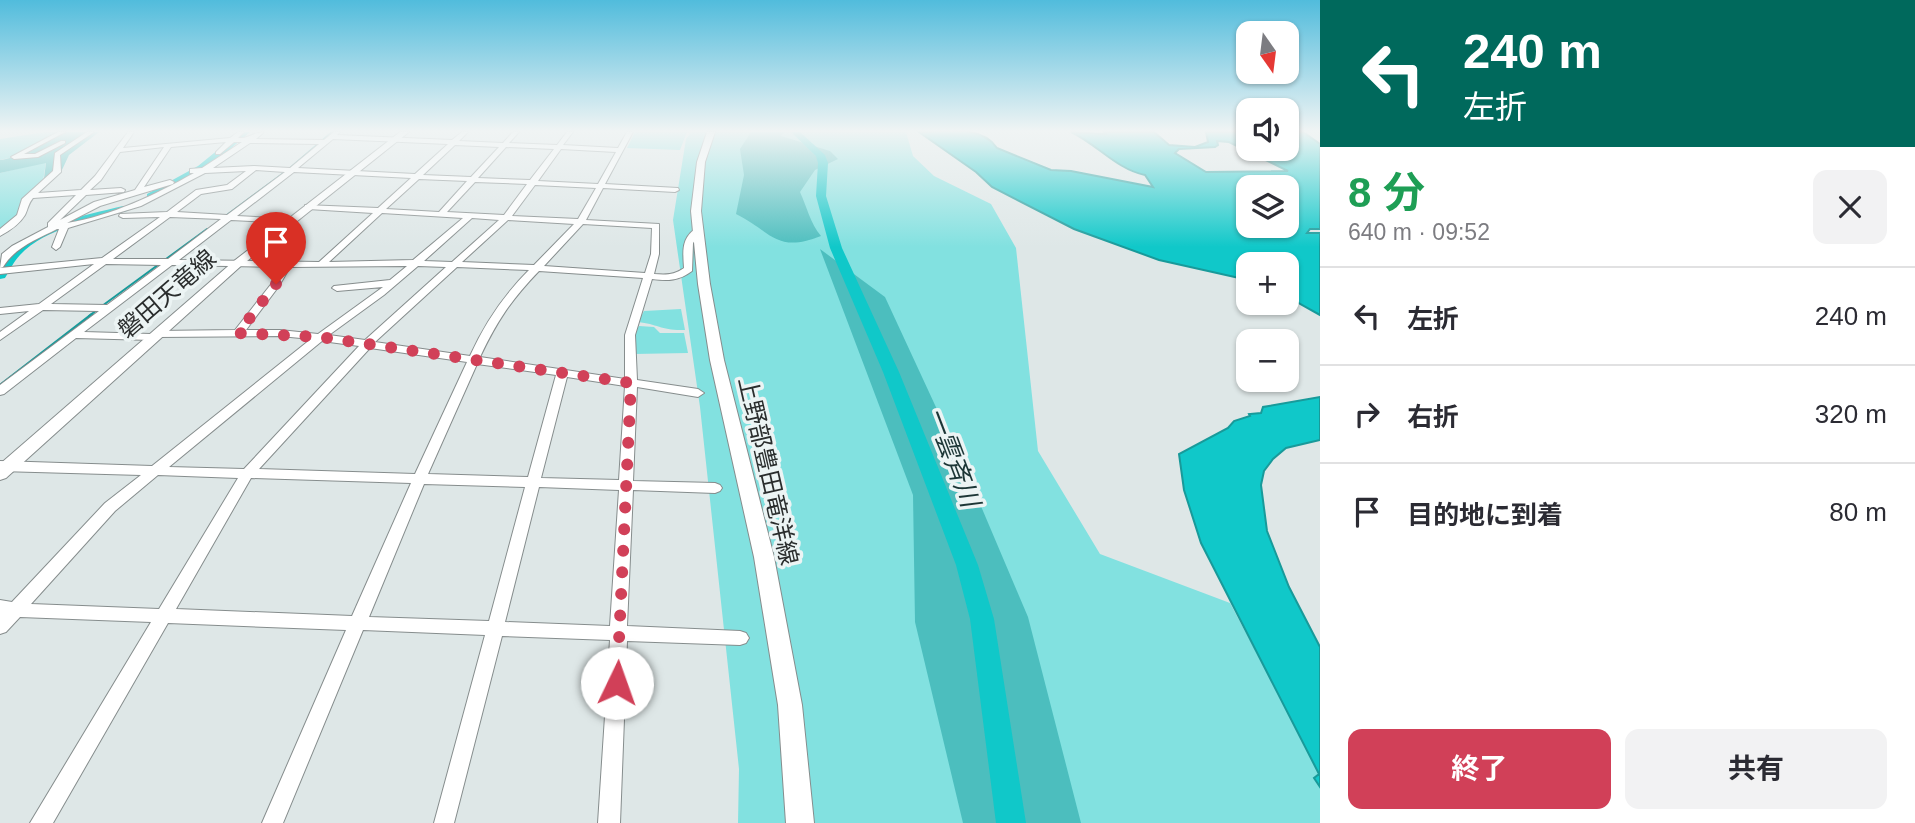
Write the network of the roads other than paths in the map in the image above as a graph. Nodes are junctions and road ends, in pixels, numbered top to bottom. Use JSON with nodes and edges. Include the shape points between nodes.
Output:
{"nodes":[{"id":1,"x":57,"y":170,"type":"edge"},
{"id":2,"x":102,"y":170,"type":"edge"},
{"id":3,"x":151,"y":170,"type":"edge"},
{"id":4,"x":209,"y":170,"type":"edge"},
{"id":5,"x":251,"y":170,"type":"edge"},
{"id":6,"x":292,"y":170,"type":"edge"},
{"id":7,"x":298,"y":170,"type":"edge"},
{"id":8,"x":356,"y":170,"type":"edge"},
{"id":9,"x":422,"y":170,"type":"edge"},
{"id":10,"x":481,"y":170,"type":"edge"},
{"id":11,"x":540,"y":170,"type":"edge"},
{"id":12,"x":609,"y":170,"type":"edge"},
{"id":13,"x":700,"y":170,"type":"edge"},
{"id":14,"x":198,"y":171,"type":"junction"},
{"id":15,"x":351,"y":174,"type":"junction"},
{"id":16,"x":415,"y":177,"type":"junction"},
{"id":17,"x":472,"y":180,"type":"junction"},
{"id":18,"x":530,"y":183,"type":"junction"},
{"id":19,"x":600,"y":187,"type":"junction"},
{"id":20,"x":138,"y":190,"type":"junction"},
{"id":21,"x":675,"y":190,"type":"dead end"},
{"id":22,"x":84,"y":192,"type":"junction"},
{"id":23,"x":32,"y":196,"type":"junction"},
{"id":24,"x":308,"y":207,"type":"junction"},
{"id":25,"x":378,"y":211,"type":"junction"},
{"id":26,"x":168,"y":214,"type":"junction"},
{"id":27,"x":440,"y":214,"type":"junction"},
{"id":28,"x":470,"y":216,"type":"junction"},
{"id":29,"x":103,"y":217,"type":"junction"},
{"id":30,"x":229,"y":217,"type":"junction"},
{"id":31,"x":507,"y":217,"type":"junction"},
{"id":32,"x":290,"y":221,"type":"junction"},
{"id":33,"x":581,"y":222,"type":"junction"},
{"id":34,"x":60,"y":227,"type":"junction"},
{"id":35,"x":698,"y":231,"type":"junction"},
{"id":36,"x":0,"y":233,"type":"edge"},
{"id":37,"x":56,"y":247,"type":"dead end"},
{"id":38,"x":2,"y":259,"type":"edge"},
{"id":39,"x":101,"y":261,"type":"junction"},
{"id":40,"x":170,"y":262,"type":"junction"},
{"id":41,"x":239,"y":262,"type":"junction"},
{"id":42,"x":415,"y":263,"type":"junction"},
{"id":43,"x":287,"y":264,"type":"junction"},
{"id":44,"x":321,"y":265,"type":"junction"},
{"id":45,"x":455,"y":265,"type":"junction"},
{"id":46,"x":534,"y":268,"type":"junction"},
{"id":47,"x":0,"y":271,"type":"edge"},
{"id":48,"x":649,"y":277,"type":"junction"},
{"id":49,"x":392,"y":283,"type":"junction"},
{"id":50,"x":337,"y":288,"type":"dead end"},
{"id":51,"x":37,"y":307,"type":"junction"},
{"id":52,"x":108,"y":308,"type":"junction"},
{"id":53,"x":0,"y":311,"type":"edge"},
{"id":54,"x":238,"y":333,"type":"junction"},
{"id":55,"x":71,"y":335,"type":"junction"},
{"id":56,"x":154,"y":335,"type":"junction"},
{"id":57,"x":0,"y":337,"type":"edge"},
{"id":58,"x":320,"y":337,"type":"junction"},
{"id":59,"x":368,"y":343,"type":"junction"},
{"id":60,"x":472,"y":359,"type":"junction"},
{"id":61,"x":562,"y":373,"type":"junction"},
{"id":62,"x":631,"y":383,"type":"junction"},
{"id":63,"x":0,"y":391,"type":"edge"},
{"id":64,"x":698,"y":393,"type":"dead end"},
{"id":65,"x":3,"y":469,"type":"edge"},
{"id":66,"x":154,"y":471,"type":"junction"},
{"id":67,"x":247,"y":474,"type":"junction"},
{"id":68,"x":419,"y":479,"type":"junction"},
{"id":69,"x":535,"y":483,"type":"junction"},
{"id":70,"x":626,"y":486,"type":"junction"},
{"id":71,"x":715,"y":488,"type":"dead end"},
{"id":72,"x":8,"y":608,"type":"edge"},
{"id":73,"x":164,"y":616,"type":"junction"},
{"id":74,"x":357,"y":623,"type":"junction"},
{"id":75,"x":0,"y":627,"type":"edge"},
{"id":76,"x":496,"y":628,"type":"junction"},
{"id":77,"x":620,"y":633,"type":"junction"},
{"id":78,"x":740,"y":638,"type":"dead end"},
{"id":79,"x":41,"y":823,"type":"edge"},
{"id":80,"x":272,"y":823,"type":"edge"},
{"id":81,"x":444,"y":823,"type":"edge"},
{"id":82,"x":609,"y":823,"type":"edge"},
{"id":83,"x":800,"y":823,"type":"edge"}],
"edges":[{"from":1,"to":23,"type":"street"},
{"from":2,"to":22,"type":"street"},
{"from":3,"to":20,"type":"street"},
{"from":4,"to":14,"type":"street"},
{"from":5,"to":26,"type":"street","via":[[229,187],[199,191]]},
{"from":6,"to":30,"type":"street"},
{"from":7,"to":15,"type":"street"},
{"from":8,"to":15,"type":"main road","name":"磐田天竜線"},
{"from":9,"to":16,"type":"street"},
{"from":10,"to":17,"type":"street"},
{"from":11,"to":18,"type":"street"},
{"from":12,"to":19,"type":"street"},
{"from":13,"to":35,"type":"main road","name":"上野部豊田竜洋線"},
{"from":14,"to":20,"type":"street"},
{"from":14,"to":29,"type":"street","via":[[133,208]]},
{"from":15,"to":16,"type":"street"},
{"from":15,"to":24,"type":"main road","name":"磐田天竜線"},
{"from":16,"to":17,"type":"street"},
{"from":16,"to":25,"type":"street"},
{"from":17,"to":18,"type":"street"},
{"from":17,"to":27,"type":"street"},
{"from":18,"to":19,"type":"street"},
{"from":18,"to":31,"type":"street"},
{"from":19,"to":21,"type":"street"},
{"from":19,"to":33,"type":"street"},
{"from":20,"to":22,"type":"street"},
{"from":20,"to":34,"type":"street","via":[[97,204]]},
{"from":22,"to":23,"type":"street"},
{"from":22,"to":34,"type":"street","via":[[51,225]]},
{"from":23,"to":36,"type":"street","via":[[25,201],[18,220]]},
{"from":24,"to":25,"type":"street"},
{"from":24,"to":32,"type":"main road","name":"磐田天竜線"},
{"from":25,"to":27,"type":"street"},
{"from":25,"to":44,"type":"street"},
{"from":26,"to":29,"type":"street"},
{"from":26,"to":30,"type":"street"},
{"from":26,"to":39,"type":"street"},
{"from":27,"to":28,"type":"street"},
{"from":28,"to":31,"type":"street"},
{"from":28,"to":42,"type":"street"},
{"from":29,"to":34,"type":"street"},
{"from":30,"to":32,"type":"street"},
{"from":30,"to":40,"type":"street"},
{"from":31,"to":33,"type":"street"},
{"from":31,"to":45,"type":"street"},
{"from":32,"to":41,"type":"main road","name":"磐田天竜線"},
{"from":33,"to":46,"type":"street"},
{"from":33,"to":48,"type":"street","via":[[656,226]]},
{"from":34,"to":37,"type":"street"},
{"from":34,"to":38,"type":"street"},
{"from":35,"to":48,"type":"street","via":[[688,244],[686,273]]},
{"from":35,"to":83,"type":"main road","name":"上野部豊田竜洋線","via":[[717,360],[764,557],[788,692]]},
{"from":39,"to":40,"type":"street"},
{"from":39,"to":47,"type":"street"},
{"from":39,"to":51,"type":"street"},
{"from":40,"to":41,"type":"street"},
{"from":40,"to":52,"type":"street"},
{"from":41,"to":43,"type":"street"},
{"from":41,"to":56,"type":"main road","name":"磐田天竜線"},
{"from":42,"to":44,"type":"street"},
{"from":42,"to":45,"type":"street"},
{"from":42,"to":49,"type":"street"},
{"from":43,"to":44,"type":"street"},
{"from":43,"to":54,"type":"street"},
{"from":45,"to":46,"type":"street"},
{"from":45,"to":59,"type":"street"},
{"from":46,"to":48,"type":"street"},
{"from":46,"to":60,"type":"street","via":[[500,308]]},
{"from":48,"to":62,"type":"street","via":[[630,335]]},
{"from":49,"to":50,"type":"street"},
{"from":49,"to":58,"type":"street"},
{"from":51,"to":52,"type":"street"},
{"from":51,"to":53,"type":"street"},
{"from":51,"to":57,"type":"street"},
{"from":52,"to":55,"type":"street"},
{"from":54,"to":56,"type":"street"},
{"from":54,"to":58,"type":"street"},
{"from":55,"to":56,"type":"street"},
{"from":55,"to":63,"type":"street"},
{"from":56,"to":65,"type":"main road","name":"磐田天竜線"},
{"from":58,"to":59,"type":"street"},
{"from":58,"to":66,"type":"street"},
{"from":59,"to":60,"type":"street"},
{"from":59,"to":67,"type":"street"},
{"from":60,"to":61,"type":"street"},
{"from":60,"to":68,"type":"street"},
{"from":61,"to":62,"type":"street"},
{"from":61,"to":69,"type":"street"},
{"from":62,"to":64,"type":"street"},
{"from":62,"to":70,"type":"street"},
{"from":65,"to":66,"type":"street"},
{"from":66,"to":67,"type":"street"},
{"from":66,"to":72,"type":"street","via":[[110,507]]},
{"from":67,"to":68,"type":"street"},
{"from":67,"to":73,"type":"street"},
{"from":68,"to":69,"type":"street"},
{"from":68,"to":74,"type":"street"},
{"from":69,"to":70,"type":"street"},
{"from":69,"to":76,"type":"street"},
{"from":70,"to":71,"type":"street"},
{"from":70,"to":77,"type":"street"},
{"from":72,"to":73,"type":"street"},
{"from":72,"to":75,"type":"street"},
{"from":73,"to":74,"type":"street"},
{"from":73,"to":79,"type":"street"},
{"from":74,"to":76,"type":"street"},
{"from":74,"to":80,"type":"street"},
{"from":76,"to":77,"type":"street"},
{"from":76,"to":81,"type":"street"},
{"from":77,"to":78,"type":"street"},
{"from":77,"to":82,"type":"street"}]}
